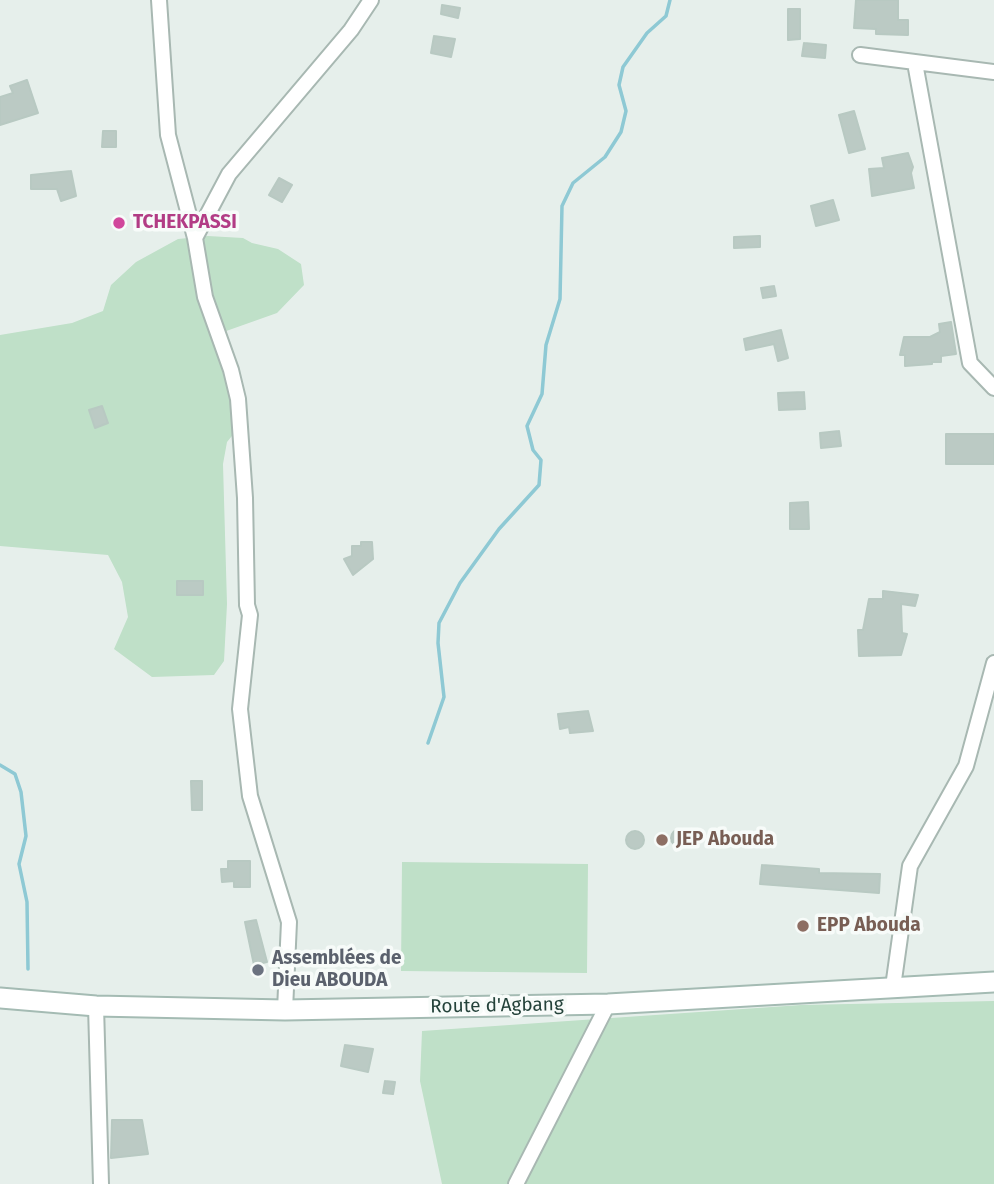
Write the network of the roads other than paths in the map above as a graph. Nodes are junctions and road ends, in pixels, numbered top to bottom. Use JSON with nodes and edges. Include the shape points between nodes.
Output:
{"nodes":[{"id":1,"x":159,"y":0,"type":"edge"},
{"id":2,"x":371,"y":0,"type":"edge"},
{"id":3,"x":860,"y":55,"type":"dead end"},
{"id":4,"x":915,"y":63,"type":"junction"},
{"id":5,"x":994,"y":72,"type":"edge"},
{"id":6,"x":195,"y":238,"type":"junction"},
{"id":7,"x":994,"y":388,"type":"edge"},
{"id":8,"x":994,"y":663,"type":"edge"},
{"id":9,"x":994,"y":982,"type":"edge"},
{"id":10,"x":893,"y":987,"type":"junction"},
{"id":11,"x":0,"y":998,"type":"edge"},
{"id":12,"x":608,"y":1004,"type":"junction"},
{"id":13,"x":96,"y":1006,"type":"junction"},
{"id":14,"x":285,"y":1010,"type":"junction"},
{"id":15,"x":101,"y":1184,"type":"edge"},
{"id":16,"x":516,"y":1184,"type":"edge"}],
"edges":[{"from":1,"to":6,"type":"street","via":[[168,135]]},
{"from":2,"to":6,"type":"street","via":[[229,174]]},
{"from":3,"to":4,"type":"street"},
{"from":4,"to":5,"type":"street"},
{"from":4,"to":7,"type":"street","via":[[970,363]]},
{"from":6,"to":14,"type":"street","via":[[205,297],[238,399],[250,615],[240,709],[250,796],[289,922]]},
{"from":8,"to":10,"type":"street","via":[[966,766],[910,866]]},
{"from":9,"to":10,"type":"main road","name":"Route d'Agbang"},
{"from":10,"to":12,"type":"main road","name":"Route d'Agbang"},
{"from":11,"to":13,"type":"main road","name":"Route d'Agbang"},
{"from":12,"to":14,"type":"main road","name":"Route d'Agbang"},
{"from":12,"to":16,"type":"street"},
{"from":13,"to":14,"type":"main road","name":"Route d'Agbang"},
{"from":13,"to":15,"type":"street"}]}
